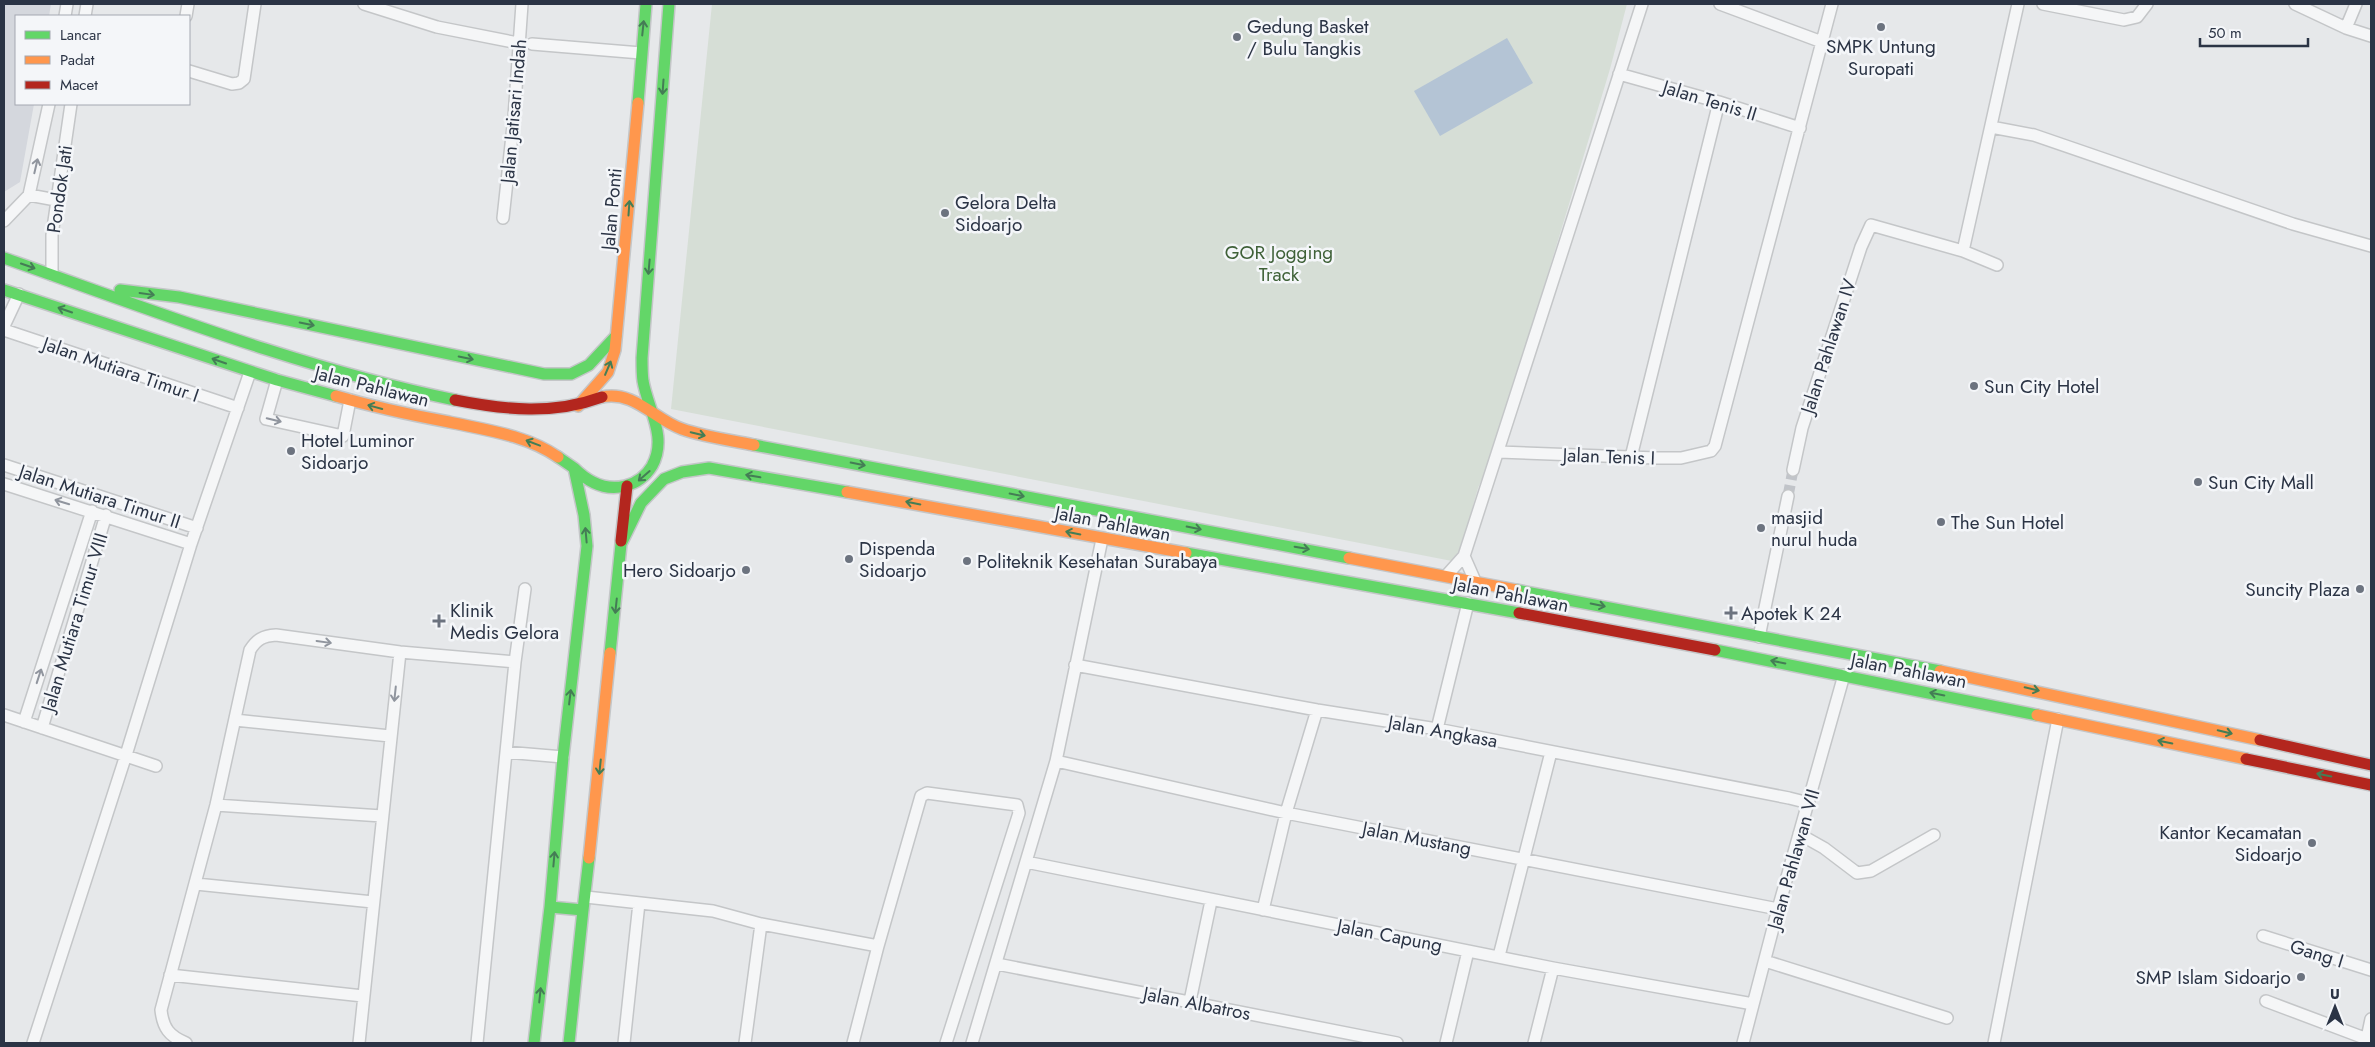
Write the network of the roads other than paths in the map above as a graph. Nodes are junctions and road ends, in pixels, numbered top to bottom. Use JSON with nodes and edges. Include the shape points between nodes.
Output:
{"nodes":[{"id":1,"x":255,"y":4,"type":"edge"},
{"id":2,"x":364,"y":4,"type":"edge"},
{"id":3,"x":522,"y":4,"type":"edge"},
{"id":4,"x":646,"y":4,"type":"edge"},
{"id":5,"x":669,"y":4,"type":"edge"},
{"id":6,"x":1642,"y":4,"type":"edge"},
{"id":7,"x":1720,"y":4,"type":"edge"},
{"id":8,"x":1832,"y":4,"type":"edge"},
{"id":9,"x":2018,"y":4,"type":"edge"},
{"id":10,"x":2043,"y":4,"type":"edge"},
{"id":11,"x":2147,"y":4,"type":"edge"},
{"id":12,"x":2295,"y":4,"type":"edge"},
{"id":13,"x":2356,"y":4,"type":"edge"},
{"id":14,"x":2346,"y":28,"type":"junction"},
{"id":15,"x":2371,"y":36,"type":"edge"},
{"id":16,"x":1822,"y":42,"type":"junction"},
{"id":17,"x":518,"y":43,"type":"junction"},
{"id":18,"x":532,"y":44,"type":"dead end"},
{"id":19,"x":641,"y":53,"type":"junction"},
{"id":20,"x":190,"y":71,"type":"edge"},
{"id":21,"x":1619,"y":74,"type":"junction"},
{"id":22,"x":1719,"y":102,"type":"junction"},
{"id":23,"x":49,"y":105,"type":"edge"},
{"id":24,"x":71,"y":105,"type":"edge"},
{"id":25,"x":1991,"y":127,"type":"junction"},
{"id":26,"x":1800,"y":128,"type":"junction"},
{"id":27,"x":30,"y":195,"type":"junction"},
{"id":28,"x":56,"y":200,"type":"junction"},
{"id":29,"x":503,"y":218,"type":"dead end"},
{"id":30,"x":4,"y":221,"type":"edge"},
{"id":31,"x":2371,"y":246,"type":"edge"},
{"id":32,"x":1963,"y":251,"type":"junction"},
{"id":33,"x":4,"y":258,"type":"edge"},
{"id":34,"x":1997,"y":265,"type":"dead end"},
{"id":35,"x":52,"y":275,"type":"junction"},
{"id":36,"x":82,"y":285,"type":"junction"},
{"id":37,"x":4,"y":290,"type":"edge"},
{"id":38,"x":19,"y":294,"type":"junction"},
{"id":39,"x":4,"y":326,"type":"edge"},
{"id":40,"x":4,"y":330,"type":"edge"},
{"id":41,"x":616,"y":336,"type":"junction"},
{"id":42,"x":250,"y":372,"type":"junction"},
{"id":43,"x":277,"y":380,"type":"junction"},
{"id":44,"x":350,"y":400,"type":"junction"},
{"id":45,"x":578,"y":406,"type":"junction"},
{"id":46,"x":238,"y":408,"type":"junction"},
{"id":47,"x":653,"y":416,"type":"junction"},
{"id":48,"x":1499,"y":452,"type":"junction"},
{"id":49,"x":1631,"y":457,"type":"junction"},
{"id":50,"x":4,"y":465,"type":"edge"},
{"id":51,"x":574,"y":468,"type":"junction"},
{"id":52,"x":1793,"y":470,"type":"tunnel mouth"},
{"id":53,"x":4,"y":484,"type":"edge"},
{"id":54,"x":627,"y":486,"type":"junction"},
{"id":55,"x":1788,"y":496,"type":"tunnel mouth"},
{"id":56,"x":92,"y":511,"type":"junction"},
{"id":57,"x":106,"y":515,"type":"junction"},
{"id":58,"x":197,"y":528,"type":"junction"},
{"id":59,"x":1102,"y":538,"type":"junction"},
{"id":60,"x":192,"y":544,"type":"junction"},
{"id":61,"x":621,"y":544,"type":"junction"},
{"id":62,"x":1464,"y":556,"type":"junction"},
{"id":63,"x":1447,"y":575,"type":"junction"},
{"id":64,"x":1475,"y":581,"type":"junction"},
{"id":65,"x":524,"y":589,"type":"dead end"},
{"id":66,"x":1468,"y":603,"type":"junction"},
{"id":67,"x":1759,"y":637,"type":"junction"},
{"id":68,"x":399,"y":655,"type":"junction"},
{"id":69,"x":1075,"y":665,"type":"junction"},
{"id":70,"x":514,"y":666,"type":"junction"},
{"id":71,"x":1844,"y":675,"type":"junction"},
{"id":72,"x":1967,"y":677,"type":"junction"},
{"id":73,"x":1998,"y":682,"type":"junction"},
{"id":74,"x":1962,"y":698,"type":"junction"},
{"id":75,"x":1993,"y":705,"type":"junction"},
{"id":76,"x":1318,"y":710,"type":"junction"},
{"id":77,"x":2058,"y":719,"type":"junction"},
{"id":78,"x":5,"y":720,"type":"edge"},
{"id":79,"x":235,"y":720,"type":"junction"},
{"id":80,"x":24,"y":722,"type":"junction"},
{"id":81,"x":42,"y":728,"type":"junction"},
{"id":82,"x":1436,"y":729,"type":"junction"},
{"id":83,"x":390,"y":736,"type":"junction"},
{"id":84,"x":506,"y":752,"type":"junction"},
{"id":85,"x":1551,"y":752,"type":"junction"},
{"id":86,"x":126,"y":755,"type":"junction"},
{"id":87,"x":563,"y":758,"type":"junction"},
{"id":88,"x":1056,"y":761,"type":"junction"},
{"id":89,"x":2371,"y":765,"type":"edge"},
{"id":90,"x":156,"y":766,"type":"dead end"},
{"id":91,"x":2371,"y":786,"type":"edge"},
{"id":92,"x":1809,"y":803,"type":"junction"},
{"id":93,"x":216,"y":805,"type":"junction"},
{"id":94,"x":1286,"y":813,"type":"junction"},
{"id":95,"x":382,"y":816,"type":"junction"},
{"id":96,"x":1799,"y":834,"type":"junction"},
{"id":97,"x":1934,"y":835,"type":"dead end"},
{"id":98,"x":1524,"y":858,"type":"junction"},
{"id":99,"x":1026,"y":862,"type":"junction"},
{"id":100,"x":196,"y":884,"type":"junction"},
{"id":101,"x":586,"y":897,"type":"junction"},
{"id":102,"x":1211,"y":901,"type":"junction"},
{"id":103,"x":373,"y":902,"type":"junction"},
{"id":104,"x":639,"y":903,"type":"junction"},
{"id":105,"x":550,"y":907,"type":"junction"},
{"id":106,"x":1778,"y":909,"type":"junction"},
{"id":107,"x":583,"y":910,"type":"junction"},
{"id":108,"x":1263,"y":910,"type":"junction"},
{"id":109,"x":761,"y":924,"type":"junction"},
{"id":110,"x":2263,"y":936,"type":"dead end"},
{"id":111,"x":878,"y":946,"type":"junction"},
{"id":112,"x":1468,"y":951,"type":"junction"},
{"id":113,"x":1499,"y":956,"type":"junction"},
{"id":114,"x":1764,"y":961,"type":"junction"},
{"id":115,"x":997,"y":964,"type":"junction"},
{"id":116,"x":1553,"y":968,"type":"junction"},
{"id":117,"x":2371,"y":970,"type":"edge"},
{"id":118,"x":170,"y":975,"type":"junction"},
{"id":119,"x":363,"y":996,"type":"junction"},
{"id":120,"x":1190,"y":1001,"type":"junction"},
{"id":121,"x":2266,"y":1001,"type":"dead end"},
{"id":122,"x":1753,"y":1004,"type":"junction"},
{"id":123,"x":1948,"y":1018,"type":"dead end"},
{"id":124,"x":2371,"y":1019,"type":"edge"},
{"id":125,"x":2367,"y":1041,"type":"edge"},
{"id":126,"x":33,"y":1043,"type":"edge"},
{"id":127,"x":186,"y":1043,"type":"edge"},
{"id":128,"x":359,"y":1043,"type":"edge"},
{"id":129,"x":477,"y":1043,"type":"edge"},
{"id":130,"x":534,"y":1043,"type":"edge"},
{"id":131,"x":569,"y":1043,"type":"edge"},
{"id":132,"x":624,"y":1043,"type":"edge"},
{"id":133,"x":745,"y":1043,"type":"edge"},
{"id":134,"x":853,"y":1043,"type":"edge"},
{"id":135,"x":946,"y":1043,"type":"edge"},
{"id":136,"x":972,"y":1043,"type":"edge"},
{"id":137,"x":1397,"y":1043,"type":"edge"},
{"id":138,"x":1446,"y":1043,"type":"edge"},
{"id":139,"x":1534,"y":1043,"type":"edge"},
{"id":140,"x":1743,"y":1043,"type":"edge"},
{"id":141,"x":1994,"y":1043,"type":"edge"}],
"edges":[{"from":1,"to":20,"type":"street","via":[[244,79],[232,84]]},
{"from":2,"to":17,"type":"street","via":[[437,27]]},
{"from":3,"to":17,"type":"street","name":"Jalan Jatisari Indah"},
{"from":19,"to":4,"type":"main road","name":"Jalan Ponti","one_way":true},
{"from":5,"to":47,"type":"main road","one_way":true,"via":[[642,358],[643,380]]},
{"from":6,"to":21,"type":"street"},
{"from":7,"to":16,"type":"street"},
{"from":8,"to":16,"type":"street"},
{"from":9,"to":25,"type":"street"},
{"from":10,"to":11,"type":"street","via":[[2124,20],[2137,17]]},
{"from":12,"to":14,"type":"street"},
{"from":13,"to":14,"type":"street"},
{"from":14,"to":15,"type":"street"},
{"from":16,"to":26,"type":"street"},
{"from":17,"to":29,"type":"street","name":"Jalan Jatisari Indah"},
{"from":18,"to":19,"type":"street"},
{"from":41,"to":19,"type":"main road","name":"Jalan Ponti","one_way":true},
{"from":21,"to":22,"type":"street","name":"Jalan Tenis II"},
{"from":21,"to":48,"type":"street"},
{"from":22,"to":26,"type":"street","name":"Jalan Tenis II"},
{"from":22,"to":49,"type":"street"},
{"from":27,"to":23,"type":"street","name":"Pondok Jati","one_way":true},
{"from":24,"to":28,"type":"street","name":"Pondok Jati"},
{"from":25,"to":31,"type":"street","via":[[2034,135],[2293,224]]},
{"from":25,"to":32,"type":"street"},
{"from":26,"to":49,"type":"street","name":"Jalan Tenis I","via":[[1715,446],[1704,455]]},
{"from":27,"to":28,"type":"street"},
{"from":27,"to":30,"type":"street","name":"Pondok Jati"},
{"from":28,"to":35,"type":"street","name":"Pondok Jati"},
{"from":32,"to":34,"type":"street"},
{"from":32,"to":52,"type":"street","name":"Jalan Pahlawan IV","via":[[1871,225],[1802,428]]},
{"from":33,"to":35,"type":"main road","name":"Jalan Pahlawan","one_way":true},
{"from":35,"to":36,"type":"main road","name":"Jalan Pahlawan"},
{"from":36,"to":41,"type":"main road","one_way":true,"via":[[179,297],[544,374],[571,374],[589,364]]},
{"from":36,"to":45,"type":"main road","name":"Jalan Pahlawan","via":[[319,366],[424,394],[496,407]]},
{"from":37,"to":38,"type":"main road","name":"Jalan Pahlawan"},
{"from":38,"to":39,"type":"street"},
{"from":42,"to":38,"type":"main road","name":"Jalan Pahlawan","one_way":true},
{"from":40,"to":46,"type":"street","name":"Jalan Mutiara Timur I"},
{"from":45,"to":41,"type":"main road","name":"Jalan Ponti","one_way":true,"via":[[608,372]]},
{"from":42,"to":43,"type":"main road","name":"Jalan Pahlawan"},
{"from":42,"to":46,"type":"street"},
{"from":43,"to":44,"type":"main road","name":"Jalan Pahlawan"},
{"from":43,"to":44,"type":"street","one_way":true,"via":[[266,418],[343,436]]},
{"from":51,"to":44,"type":"main road","name":"Jalan Pahlawan","one_way":true,"via":[[547,449],[510,435]]},
{"from":45,"to":47,"type":"main road","name":"Jalan Pahlawan","via":[[604,396],[616,396],[640,404]]},
{"from":46,"to":58,"type":"street"},
{"from":47,"to":54,"type":"main road","name":"Jalan Pahlawan","one_way":true,"via":[[660,440],[656,459],[646,475]]},
{"from":47,"to":63,"type":"main road","name":"Jalan Pahlawan","one_way":true,"via":[[672,426],[713,437]]},
{"from":48,"to":49,"type":"street","name":"Jalan Tenis I"},
{"from":48,"to":62,"type":"street"},
{"from":50,"to":58,"type":"street","name":"Jalan Mutiara Timur II"},
{"from":51,"to":54,"type":"main road","name":"Jalan Pahlawan","via":[[582,477],[603,488]]},
{"from":87,"to":51,"type":"main road","one_way":true,"via":[[587,546]]},
{"from":56,"to":53,"type":"street","name":"Jalan Mutiara Timur II","one_way":true},
{"from":54,"to":61,"type":"main road"},
{"from":55,"to":67,"type":"street"},
{"from":56,"to":57,"type":"street","name":"Jalan Mutiara Timur II"},
{"from":80,"to":56,"type":"street","name":"Jalan Mutiara Timur VIII","one_way":true},
{"from":57,"to":60,"type":"street","name":"Jalan Mutiara Timur II"},
{"from":57,"to":81,"type":"street","name":"Jalan Mutiara Timur VIII"},
{"from":58,"to":60,"type":"street"},
{"from":59,"to":61,"type":"main road","name":"Jalan Pahlawan","one_way":true,"via":[[709,468],[674,474],[659,483],[634,516]]},
{"from":59,"to":66,"type":"main road","name":"Jalan Pahlawan"},
{"from":59,"to":69,"type":"street"},
{"from":60,"to":86,"type":"street"},
{"from":61,"to":101,"type":"main road","one_way":true},
{"from":62,"to":63,"type":"street"},
{"from":62,"to":64,"type":"street"},
{"from":63,"to":64,"type":"main road","name":"Jalan Pahlawan"},
{"from":64,"to":67,"type":"main road","name":"Jalan Pahlawan","one_way":true},
{"from":65,"to":70,"type":"street"},
{"from":71,"to":66,"type":"main road","name":"Jalan Pahlawan","one_way":true},
{"from":66,"to":82,"type":"street"},
{"from":67,"to":72,"type":"main road","name":"Jalan Pahlawan"},
{"from":68,"to":70,"type":"street"},
{"from":79,"to":68,"type":"street","one_way":true,"via":[[250,650],[263,636],[276,635]]},
{"from":68,"to":83,"type":"street","one_way":true},
{"from":69,"to":76,"type":"street","name":"Jalan Angkasa"},
{"from":69,"to":88,"type":"street"},
{"from":70,"to":84,"type":"street"},
{"from":74,"to":71,"type":"main road","name":"Jalan Pahlawan","one_way":true},
{"from":71,"to":92,"type":"street","name":"Jalan Pahlawan VII"},
{"from":72,"to":73,"type":"main road","name":"Jalan Pahlawan"},
{"from":72,"to":74,"type":"main road"},
{"from":73,"to":75,"type":"main road"},
{"from":73,"to":89,"type":"main road","name":"Jalan Pahlawan","one_way":true},
{"from":74,"to":75,"type":"main road","name":"Jalan Pahlawan"},
{"from":75,"to":77,"type":"main road","name":"Jalan Pahlawan"},
{"from":76,"to":82,"type":"street","name":"Jalan Angkasa"},
{"from":76,"to":94,"type":"street"},
{"from":91,"to":77,"type":"main road","name":"Jalan Pahlawan","one_way":true},
{"from":77,"to":141,"type":"street"},
{"from":78,"to":80,"type":"street"},
{"from":79,"to":83,"type":"street"},
{"from":79,"to":93,"type":"street"},
{"from":80,"to":81,"type":"street"},
{"from":81,"to":86,"type":"street"},
{"from":82,"to":85,"type":"street","name":"Jalan Angkasa"},
{"from":83,"to":95,"type":"street"},
{"from":84,"to":87,"type":"street"},
{"from":84,"to":129,"type":"street"},
{"from":85,"to":92,"type":"street","name":"Jalan Angkasa"},
{"from":85,"to":98,"type":"street"},
{"from":86,"to":90,"type":"street"},
{"from":86,"to":126,"type":"street"},
{"from":105,"to":87,"type":"main road","one_way":true},
{"from":88,"to":94,"type":"street","name":"Jalan Mustang"},
{"from":88,"to":99,"type":"street"},
{"from":92,"to":96,"type":"street","name":"Jalan Pahlawan VII"},
{"from":93,"to":95,"type":"street"},
{"from":93,"to":100,"type":"street"},
{"from":94,"to":98,"type":"street","name":"Jalan Mustang"},
{"from":94,"to":108,"type":"street"},
{"from":95,"to":103,"type":"street"},
{"from":96,"to":97,"type":"street","via":[[1857,873],[1871,870]]},
{"from":96,"to":106,"type":"street","name":"Jalan Pahlawan VII"},
{"from":98,"to":106,"type":"street","name":"Jalan Mustang"},
{"from":98,"to":113,"type":"street"},
{"from":99,"to":102,"type":"street","name":"Jalan Capung"},
{"from":99,"to":115,"type":"street"},
{"from":100,"to":103,"type":"street"},
{"from":100,"to":118,"type":"street"},
{"from":101,"to":104,"type":"street"},
{"from":101,"to":107,"type":"main road"},
{"from":102,"to":108,"type":"street","name":"Jalan Capung"},
{"from":102,"to":120,"type":"street"},
{"from":103,"to":119,"type":"street"},
{"from":104,"to":109,"type":"street","via":[[713,911]]},
{"from":104,"to":132,"type":"street"},
{"from":105,"to":107,"type":"main road"},
{"from":130,"to":105,"type":"main road","one_way":true},
{"from":106,"to":114,"type":"street","name":"Jalan Pahlawan VII"},
{"from":107,"to":131,"type":"main road"},
{"from":108,"to":112,"type":"street","name":"Jalan Capung"},
{"from":109,"to":111,"type":"street"},
{"from":109,"to":133,"type":"street"},
{"from":110,"to":117,"type":"street","name":"Gang I"},
{"from":111,"to":134,"type":"street"},
{"from":111,"to":135,"type":"street","via":[[921,796],[927,793],[1017,805],[1019,813]]},
{"from":112,"to":113,"type":"street","name":"Jalan Capung"},
{"from":112,"to":138,"type":"street"},
{"from":113,"to":116,"type":"street","name":"Jalan Capung"},
{"from":114,"to":122,"type":"street","name":"Jalan Pahlawan VII"},
{"from":114,"to":123,"type":"street"},
{"from":115,"to":120,"type":"street","name":"Jalan Albatros"},
{"from":115,"to":136,"type":"street"},
{"from":116,"to":122,"type":"street","name":"Jalan Capung"},
{"from":116,"to":139,"type":"street"},
{"from":118,"to":119,"type":"street"},
{"from":118,"to":127,"type":"street","via":[[161,1010],[163,1022],[174,1038]]},
{"from":119,"to":128,"type":"street"},
{"from":120,"to":137,"type":"street","name":"Jalan Albatros"},
{"from":121,"to":125,"type":"street"},
{"from":122,"to":140,"type":"street","name":"Jalan Pahlawan VII"},
{"from":124,"to":125,"type":"street"}]}
